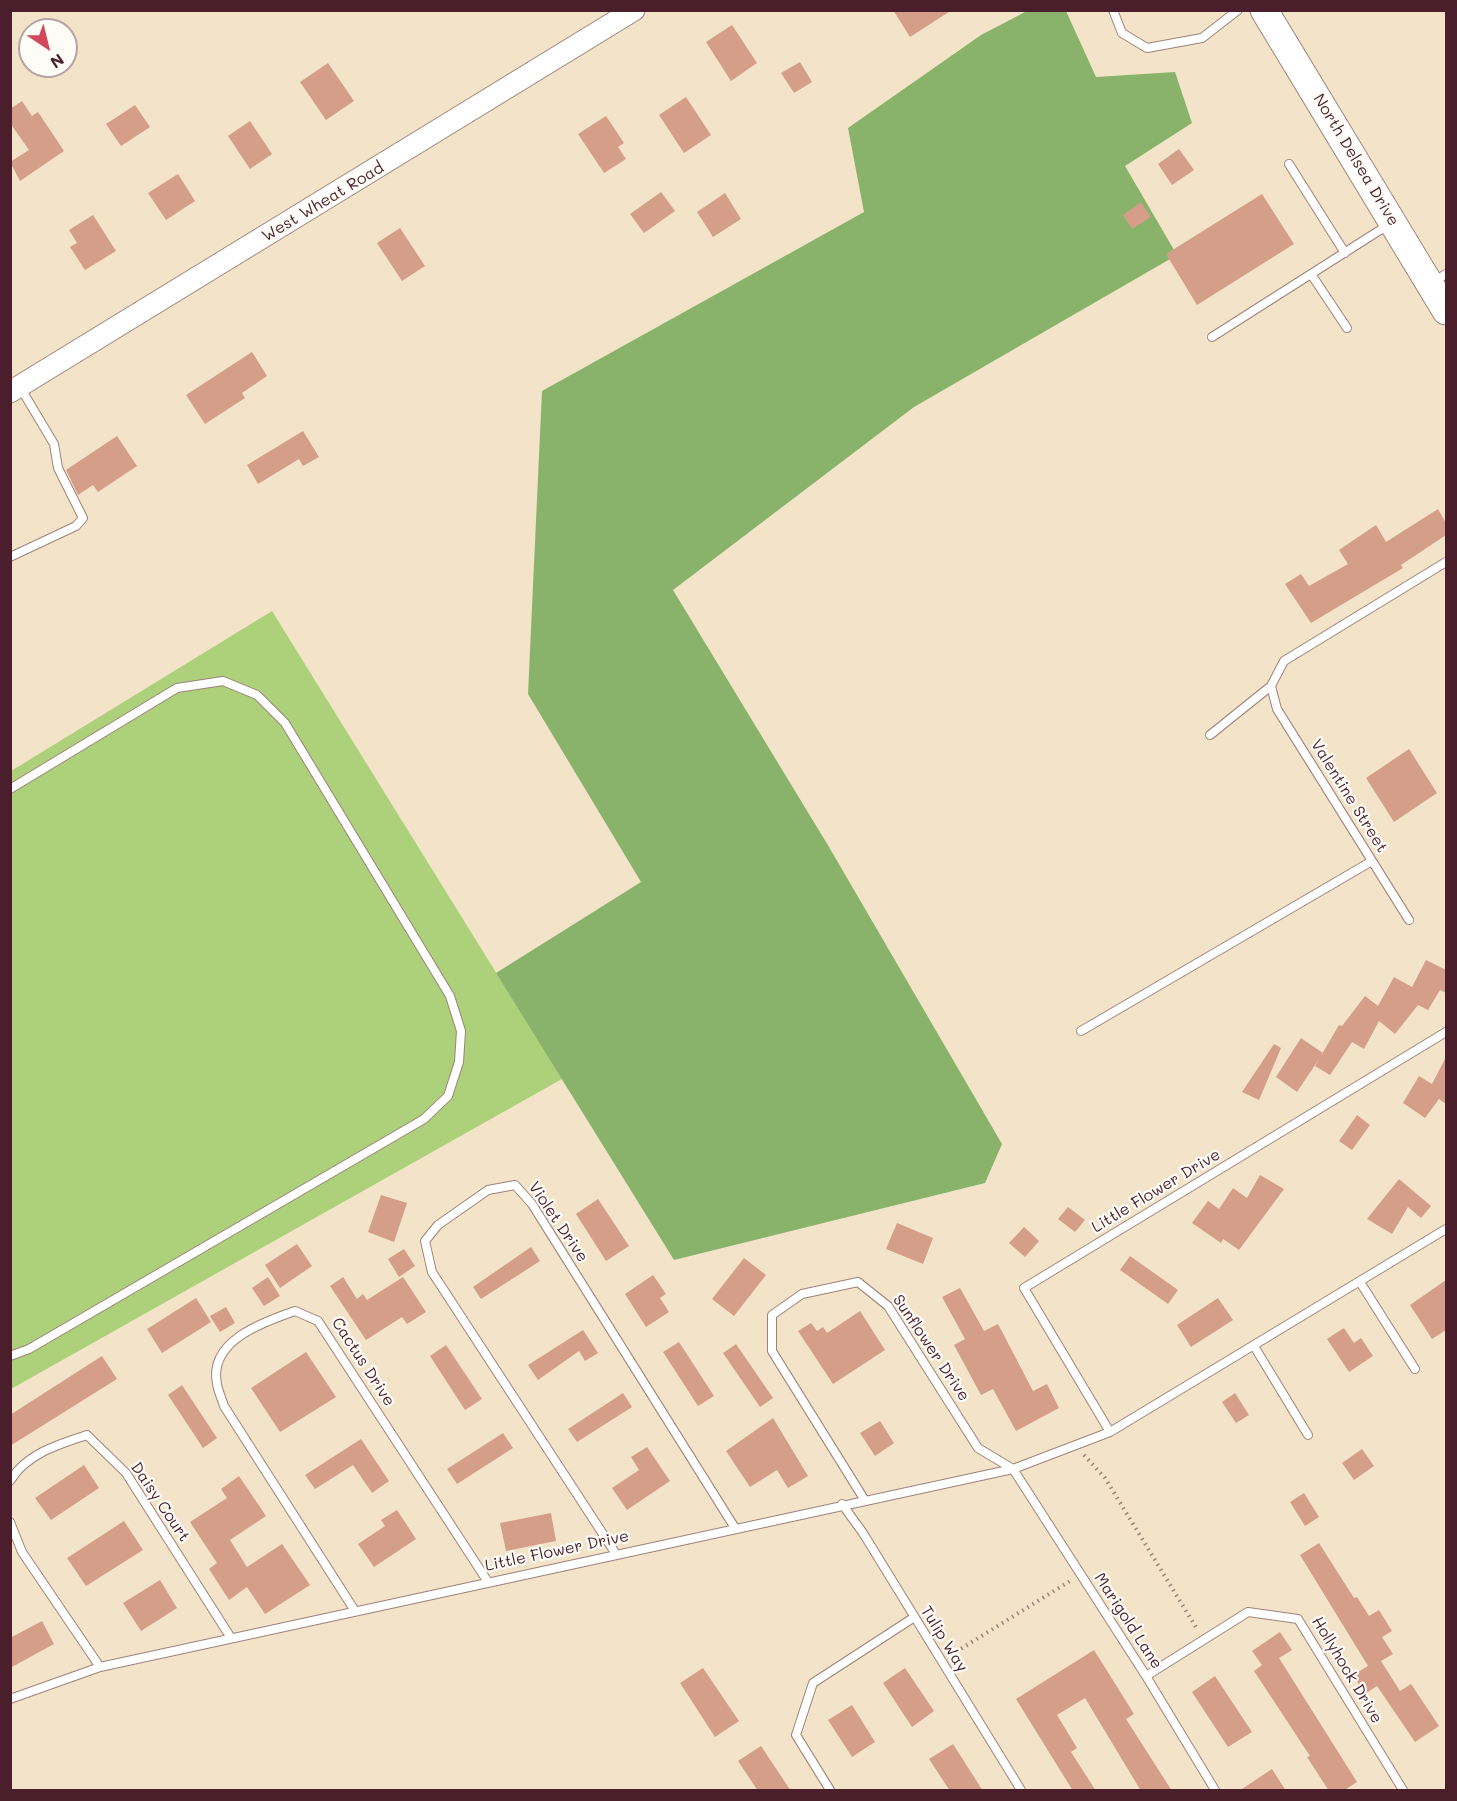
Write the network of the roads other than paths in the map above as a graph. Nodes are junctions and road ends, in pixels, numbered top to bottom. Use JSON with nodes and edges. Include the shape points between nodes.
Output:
{"nodes":[{"id":1,"x":634,"y":10,"type":"edge"},
{"id":2,"x":1113,"y":10,"type":"edge"},
{"id":3,"x":1238,"y":10,"type":"edge"},
{"id":4,"x":1264,"y":10,"type":"edge"},
{"id":5,"x":1289,"y":164,"type":"dead end"},
{"id":6,"x":1394,"y":221,"type":"junction"},
{"id":7,"x":1345,"y":253,"type":"junction"},
{"id":8,"x":1311,"y":274,"type":"junction"},
{"id":9,"x":1438,"y":279,"type":"edge"},
{"id":10,"x":1446,"y":311,"type":"edge"},
{"id":11,"x":1347,"y":328,"type":"dead end"},
{"id":12,"x":1212,"y":338,"type":"dead end"},
{"id":13,"x":15,"y":390,"type":"edge"},
{"id":14,"x":10,"y":557,"type":"edge"},
{"id":15,"x":1446,"y":562,"type":"edge"},
{"id":16,"x":1271,"y":686,"type":"junction"},
{"id":17,"x":1210,"y":735,"type":"dead end"},
{"id":18,"x":10,"y":789,"type":"edge"},
{"id":19,"x":1372,"y":861,"type":"junction"},
{"id":20,"x":1409,"y":920,"type":"dead end"},
{"id":21,"x":1081,"y":1031,"type":"dead end"},
{"id":22,"x":1446,"y":1032,"type":"edge"},
{"id":23,"x":1446,"y":1229,"type":"edge"},
{"id":24,"x":1360,"y":1282,"type":"junction"},
{"id":25,"x":1254,"y":1346,"type":"junction"},
{"id":26,"x":10,"y":1356,"type":"edge"},
{"id":27,"x":1415,"y":1369,"type":"dead end"},
{"id":28,"x":1110,"y":1432,"type":"junction"},
{"id":29,"x":1308,"y":1435,"type":"dead end"},
{"id":30,"x":1013,"y":1469,"type":"junction"},
{"id":31,"x":10,"y":1481,"type":"edge"},
{"id":32,"x":864,"y":1499,"type":"junction"},
{"id":33,"x":842,"y":1504,"type":"junction"},
{"id":34,"x":10,"y":1522,"type":"edge"},
{"id":35,"x":735,"y":1528,"type":"junction"},
{"id":36,"x":616,"y":1554,"type":"junction"},
{"id":37,"x":488,"y":1582,"type":"junction"},
{"id":38,"x":355,"y":1611,"type":"junction"},
{"id":39,"x":914,"y":1618,"type":"junction"},
{"id":40,"x":231,"y":1638,"type":"junction"},
{"id":41,"x":100,"y":1667,"type":"junction"},
{"id":42,"x":1146,"y":1676,"type":"junction"},
{"id":43,"x":10,"y":1699,"type":"edge"},
{"id":44,"x":830,"y":1791,"type":"edge"},
{"id":45,"x":1021,"y":1791,"type":"edge"},
{"id":46,"x":1215,"y":1791,"type":"edge"},
{"id":47,"x":1403,"y":1791,"type":"edge"}],
"edges":[{"from":1,"to":13,"type":"street","name":"West Wheat Road"},
{"from":2,"to":3,"type":"lane","via":[[1122,33],[1147,48],[1202,38]]},
{"from":4,"to":6,"type":"main road","name":"North Delsea Drive"},
{"from":5,"to":7,"type":"lane"},
{"from":6,"to":7,"type":"lane"},
{"from":6,"to":9,"type":"main road","name":"North Delsea Drive"},
{"from":7,"to":8,"type":"lane"},
{"from":8,"to":11,"type":"lane"},
{"from":8,"to":12,"type":"lane"},
{"from":9,"to":10,"type":"main road","name":"North Delsea Drive"},
{"from":13,"to":14,"type":"lane","via":[[54,444],[58,468],[83,518],[76,526]]},
{"from":15,"to":16,"type":"lane","via":[[1284,661]]},
{"from":16,"to":17,"type":"lane"},
{"from":16,"to":19,"type":"lane","name":"Valentine Street","via":[[1276,709]]},
{"from":18,"to":26,"type":"lane","via":[[177,688],[223,681],[256,695],[285,723],[450,996],[461,1031],[459,1062],[448,1096],[424,1119],[29,1349]]},
{"from":19,"to":20,"type":"lane","name":"Valentine Street"},
{"from":19,"to":21,"type":"lane"},
{"from":22,"to":28,"type":"lane","name":"Little Flower Drive","via":[[1024,1288]]},
{"from":23,"to":24,"type":"lane","name":"Little Flower Drive"},
{"from":24,"to":25,"type":"lane","name":"Little Flower Drive"},
{"from":24,"to":27,"type":"lane"},
{"from":25,"to":28,"type":"lane","name":"Little Flower Drive"},
{"from":25,"to":29,"type":"lane"},
{"from":28,"to":30,"type":"lane","name":"Little Flower Drive"},
{"from":30,"to":32,"type":"lane","name":"Little Flower Drive"},
{"from":30,"to":32,"type":"lane","name":"Sunflower Drive","via":[[978,1448],[888,1306],[858,1282],[802,1294],[772,1315],[772,1351]]},
{"from":30,"to":42,"type":"lane","name":"Marigold Lane"},
{"from":31,"to":40,"type":"lane","name":"Daisy Court","via":[[17,1470],[51,1446],[87,1435],[126,1473]]},
{"from":32,"to":33,"type":"lane","name":"Little Flower Drive"},
{"from":33,"to":35,"type":"lane","name":"Little Flower Drive"},
{"from":33,"to":39,"type":"lane","name":"Tulip Way"},
{"from":34,"to":41,"type":"lane","via":[[22,1552]]},
{"from":35,"to":36,"type":"lane","name":"Little Flower Drive"},
{"from":35,"to":36,"type":"lane","name":"Violet Drive","via":[[532,1204],[515,1185],[488,1190],[438,1224],[425,1241],[432,1272]]},
{"from":36,"to":37,"type":"lane","name":"Little Flower Drive"},
{"from":37,"to":38,"type":"lane","name":"Little Flower Drive"},
{"from":37,"to":38,"type":"lane","name":"Cactus Drive","via":[[318,1321],[295,1311],[232,1341],[218,1361],[216,1382],[224,1406]]},
{"from":38,"to":40,"type":"lane","name":"Little Flower Drive"},
{"from":39,"to":44,"type":"lane","via":[[813,1683],[796,1735]]},
{"from":39,"to":45,"type":"lane","name":"Tulip Way"},
{"from":40,"to":41,"type":"lane","name":"Little Flower Drive"},
{"from":41,"to":43,"type":"lane","name":"Little Flower Drive"},
{"from":42,"to":46,"type":"lane","name":"Marigold Lane"},
{"from":42,"to":47,"type":"lane","name":"Hollyhock Drive","via":[[1248,1612],[1298,1619]]}]}
